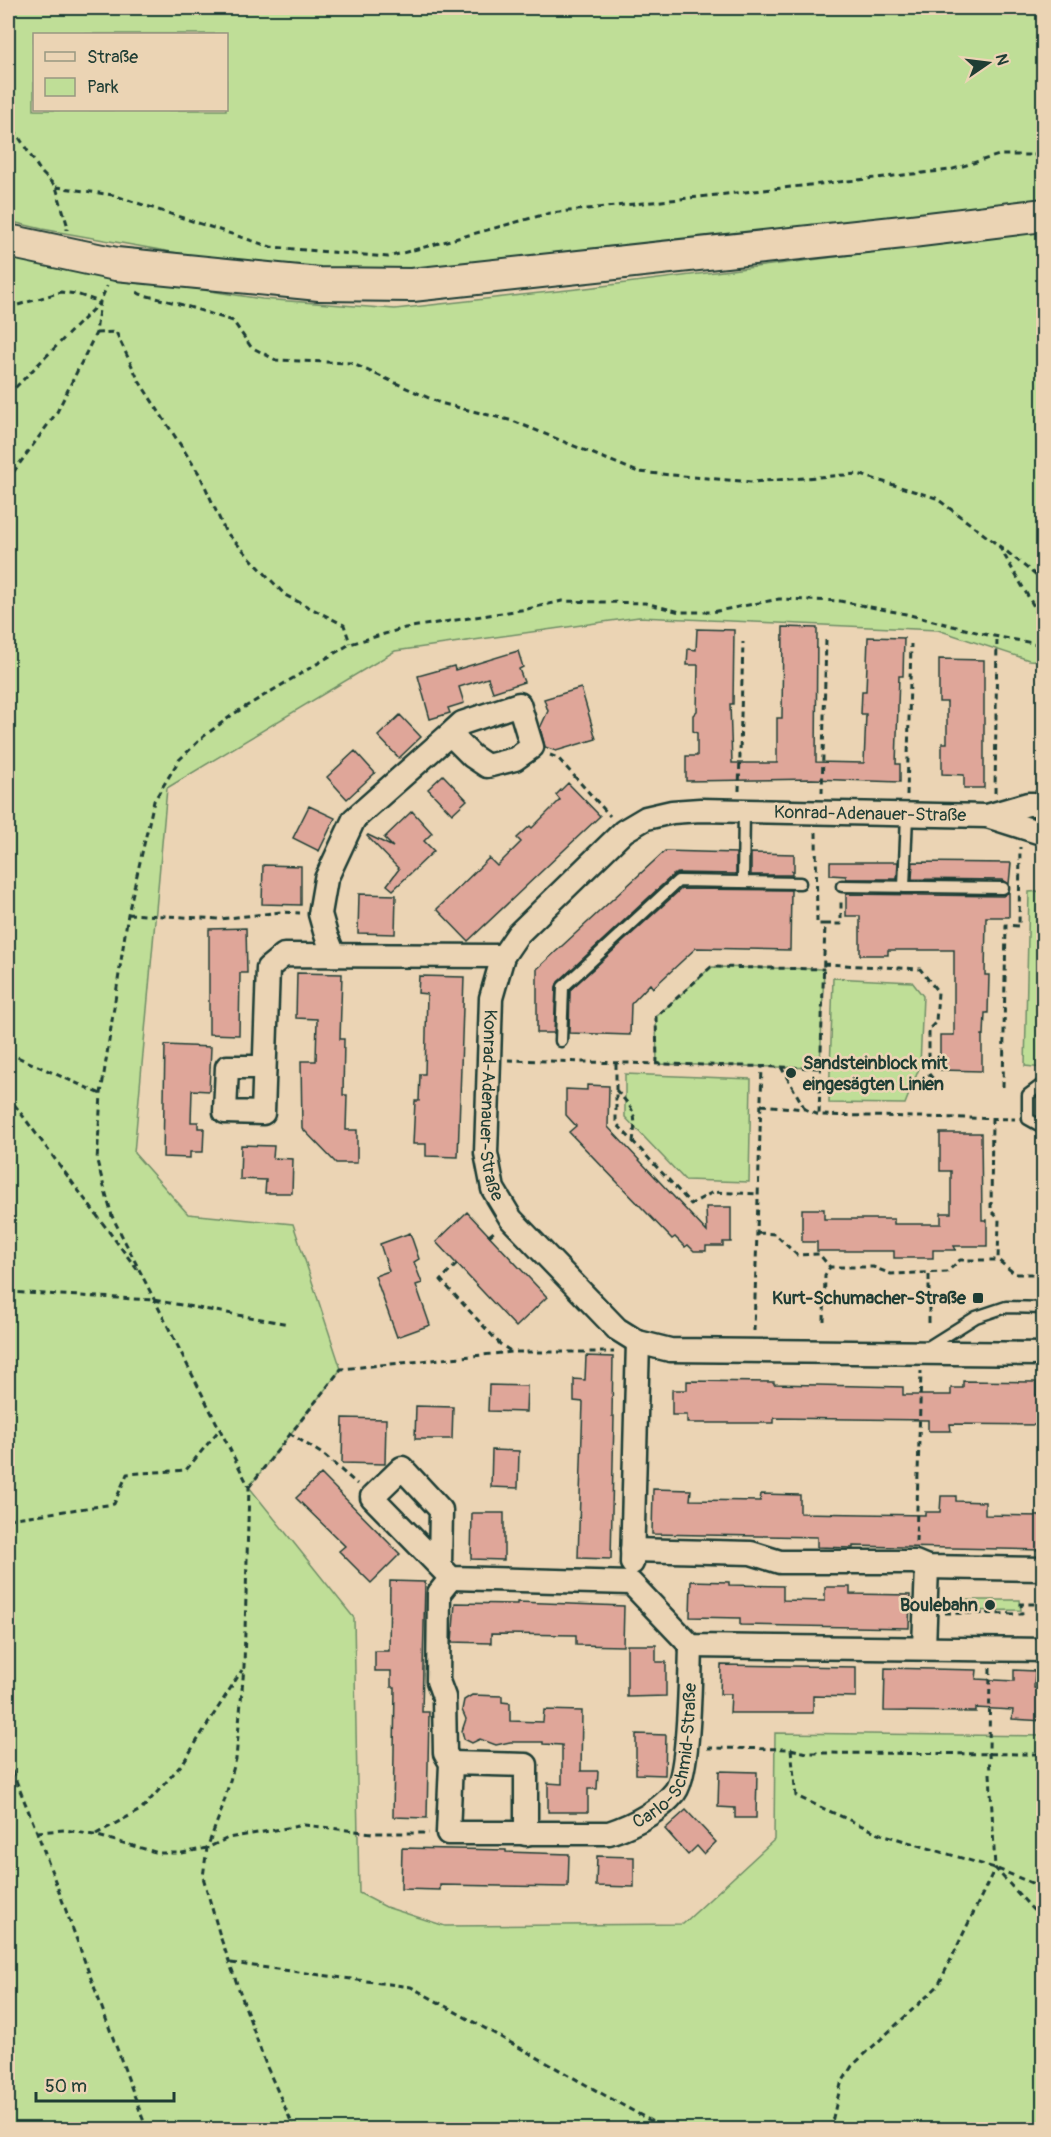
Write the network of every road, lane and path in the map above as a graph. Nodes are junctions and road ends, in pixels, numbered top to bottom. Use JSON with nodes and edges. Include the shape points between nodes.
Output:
{"nodes":[{"id":1,"x":8,"y":120,"type":"edge"},
{"id":2,"x":1044,"y":155,"type":"edge"},
{"id":3,"x":56,"y":187,"type":"junction"},
{"id":4,"x":1044,"y":215,"type":"edge"},
{"id":5,"x":8,"y":241,"type":"edge"},
{"id":6,"x":64,"y":253,"type":"junction"},
{"id":7,"x":115,"y":268,"type":"junction"},
{"id":8,"x":100,"y":303,"type":"junction"},
{"id":9,"x":8,"y":308,"type":"edge"},
{"id":10,"x":96,"y":333,"type":"junction"},
{"id":11,"x":8,"y":395,"type":"edge"},
{"id":12,"x":8,"y":483,"type":"edge"},
{"id":13,"x":998,"y":545,"type":"junction"},
{"id":14,"x":1044,"y":582,"type":"edge"},
{"id":15,"x":998,"y":637,"type":"junction"},
{"id":16,"x":826,"y":640,"type":"dead end"},
{"id":17,"x":743,"y":642,"type":"dead end"},
{"id":18,"x":350,"y":644,"type":"junction"},
{"id":19,"x":911,"y":644,"type":"dead end"},
{"id":20,"x":1042,"y":645,"type":"edge"},
{"id":21,"x":1044,"y":650,"type":"edge"},
{"id":22,"x":450,"y":734,"type":"junction"},
{"id":23,"x":532,"y":747,"type":"junction"},
{"id":24,"x":1044,"y":804,"type":"edge"},
{"id":25,"x":742,"y":811,"type":"junction"},
{"id":26,"x":818,"y":812,"type":"junction"},
{"id":27,"x":906,"y":815,"type":"junction"},
{"id":28,"x":987,"y":816,"type":"junction"},
{"id":29,"x":624,"y":831,"type":"junction"},
{"id":30,"x":1044,"y":834,"type":"edge"},
{"id":31,"x":1020,"y":845,"type":"dead end"},
{"id":32,"x":744,"y":882,"type":"junction"},
{"id":33,"x":800,"y":883,"type":"dead end"},
{"id":34,"x":842,"y":886,"type":"joint"},
{"id":35,"x":904,"y":887,"type":"junction"},
{"id":36,"x":1004,"y":888,"type":"dead end"},
{"id":37,"x":281,"y":912,"type":"dead end"},
{"id":38,"x":128,"y":914,"type":"junction"},
{"id":39,"x":825,"y":924,"type":"junction"},
{"id":40,"x":334,"y":955,"type":"junction"},
{"id":41,"x":503,"y":956,"type":"junction"},
{"id":42,"x":824,"y":964,"type":"junction"},
{"id":43,"x":824,"y":969,"type":"junction"},
{"id":44,"x":561,"y":1041,"type":"dead end"},
{"id":45,"x":8,"y":1053,"type":"edge"},
{"id":46,"x":488,"y":1060,"type":"junction"},
{"id":47,"x":616,"y":1063,"type":"junction"},
{"id":48,"x":657,"y":1064,"type":"junction"},
{"id":49,"x":762,"y":1066,"type":"junction"},
{"id":50,"x":264,"y":1067,"type":"dead end"},
{"id":51,"x":781,"y":1067,"type":"junction"},
{"id":52,"x":820,"y":1068,"type":"junction"},
{"id":53,"x":1044,"y":1083,"type":"edge"},
{"id":54,"x":939,"y":1086,"type":"dead end"},
{"id":55,"x":1003,"y":1087,"type":"dead end"},
{"id":56,"x":615,"y":1089,"type":"junction"},
{"id":57,"x":101,"y":1094,"type":"junction"},
{"id":58,"x":8,"y":1095,"type":"edge"},
{"id":59,"x":761,"y":1105,"type":"junction"},
{"id":60,"x":805,"y":1109,"type":"junction"},
{"id":61,"x":819,"y":1115,"type":"junction"},
{"id":62,"x":992,"y":1118,"type":"junction"},
{"id":63,"x":1028,"y":1119,"type":"junction"},
{"id":64,"x":1044,"y":1128,"type":"edge"},
{"id":65,"x":633,"y":1141,"type":"junction"},
{"id":66,"x":759,"y":1194,"type":"junction"},
{"id":67,"x":758,"y":1233,"type":"junction"},
{"id":68,"x":998,"y":1260,"type":"junction"},
{"id":69,"x":457,"y":1264,"type":"dead end"},
{"id":70,"x":830,"y":1267,"type":"junction"},
{"id":71,"x":929,"y":1273,"type":"junction"},
{"id":72,"x":1034,"y":1274,"type":"dead end"},
{"id":73,"x":144,"y":1279,"type":"junction"},
{"id":74,"x":1044,"y":1283,"type":"edge"},
{"id":75,"x":8,"y":1292,"type":"edge"},
{"id":76,"x":153,"y":1300,"type":"junction"},
{"id":77,"x":1043,"y":1308,"type":"edge"},
{"id":78,"x":824,"y":1321,"type":"dead end"},
{"id":79,"x":929,"y":1323,"type":"dead end"},
{"id":80,"x":289,"y":1324,"type":"dead end"},
{"id":81,"x":1044,"y":1325,"type":"edge"},
{"id":82,"x":638,"y":1342,"type":"junction"},
{"id":83,"x":753,"y":1351,"type":"junction"},
{"id":84,"x":922,"y":1351,"type":"junction"},
{"id":85,"x":512,"y":1352,"type":"junction"},
{"id":86,"x":1044,"y":1354,"type":"edge"},
{"id":87,"x":220,"y":1429,"type":"junction"},
{"id":88,"x":289,"y":1433,"type":"junction"},
{"id":89,"x":249,"y":1487,"type":"junction"},
{"id":90,"x":372,"y":1497,"type":"junction"},
{"id":91,"x":8,"y":1519,"type":"edge"},
{"id":92,"x":632,"y":1550,"type":"junction"},
{"id":93,"x":921,"y":1565,"type":"junction"},
{"id":94,"x":1044,"y":1569,"type":"edge"},
{"id":95,"x":446,"y":1572,"type":"junction"},
{"id":96,"x":631,"y":1583,"type":"junction"},
{"id":97,"x":1044,"y":1604,"type":"edge"},
{"id":98,"x":925,"y":1613,"type":"junction"},
{"id":99,"x":691,"y":1646,"type":"junction"},
{"id":100,"x":924,"y":1647,"type":"junction"},
{"id":101,"x":990,"y":1648,"type":"junction"},
{"id":102,"x":1044,"y":1650,"type":"edge"},
{"id":103,"x":244,"y":1667,"type":"junction"},
{"id":104,"x":686,"y":1748,"type":"junction"},
{"id":105,"x":791,"y":1749,"type":"junction"},
{"id":106,"x":989,"y":1754,"type":"junction"},
{"id":107,"x":1044,"y":1754,"type":"edge"},
{"id":108,"x":8,"y":1761,"type":"edge"},
{"id":109,"x":451,"y":1763,"type":"junction"},
{"id":110,"x":37,"y":1832,"type":"junction"},
{"id":111,"x":448,"y":1833,"type":"junction"},
{"id":112,"x":526,"y":1834,"type":"junction"},
{"id":113,"x":94,"y":1835,"type":"junction"},
{"id":114,"x":207,"y":1848,"type":"junction"},
{"id":115,"x":995,"y":1868,"type":"junction"},
{"id":116,"x":1044,"y":1888,"type":"edge"},
{"id":117,"x":1044,"y":1922,"type":"edge"},
{"id":118,"x":231,"y":1963,"type":"junction"},
{"id":119,"x":147,"y":2130,"type":"edge"},
{"id":120,"x":296,"y":2130,"type":"edge"},
{"id":121,"x":667,"y":2130,"type":"edge"},
{"id":122,"x":830,"y":2130,"type":"edge"}],
"edges":[{"from":1,"to":3,"type":"path"},
{"from":2,"to":3,"type":"path","via":[[999,155],[950,170],[550,213],[388,256],[271,247],[113,195]]},
{"from":3,"to":6,"type":"path","via":[[67,224]]},
{"from":4,"to":7,"type":"main road","via":[[412,285],[319,284]]},
{"from":5,"to":6,"type":"main road"},
{"from":6,"to":7,"type":"main road"},
{"from":7,"to":8,"type":"path"},
{"from":7,"to":13,"type":"path","via":[[141,294],[233,321],[251,347],[276,360],[351,363],[440,403],[513,421],[638,472],[751,482],[858,474],[936,498]]},
{"from":8,"to":9,"type":"path","via":[[61,292]]},
{"from":8,"to":10,"type":"path"},
{"from":8,"to":11,"type":"path"},
{"from":10,"to":12,"type":"path","via":[[57,412]]},
{"from":10,"to":18,"type":"path","via":[[116,332],[139,381],[200,475],[225,531],[285,596],[344,625]]},
{"from":13,"to":14,"type":"path"},
{"from":13,"to":20,"type":"path","via":[[1036,610]]},
{"from":15,"to":18,"type":"path","via":[[840,601],[778,599],[712,612],[680,612],[645,603],[562,601],[405,628]]},
{"from":15,"to":20,"type":"path"},
{"from":15,"to":28,"type":"path","via":[[995,803]]},
{"from":16,"to":26,"type":"path"},
{"from":17,"to":25,"type":"path"},
{"from":18,"to":38,"type":"path","via":[[236,713],[179,760],[154,801]]},
{"from":19,"to":27,"type":"path"},
{"from":20,"to":21,"type":"path"},
{"from":22,"to":23,"type":"street","via":[[487,766],[515,759]]},
{"from":22,"to":23,"type":"street","via":[[462,723],[519,704]]},
{"from":22,"to":40,"type":"street","via":[[354,819],[326,879],[320,914]]},
{"from":23,"to":29,"type":"path","via":[[558,758]]},
{"from":24,"to":28,"type":"street","name":"Konrad-Adenauer-Straße","via":[[1028,804]]},
{"from":25,"to":26,"type":"street","name":"Konrad-Adenauer-Straße"},
{"from":25,"to":29,"type":"street","name":"Konrad-Adenauer-Straße","via":[[672,812],[646,818]]},
{"from":25,"to":32,"type":"lane"},
{"from":26,"to":27,"type":"street","name":"Konrad-Adenauer-Straße"},
{"from":26,"to":39,"type":"path","via":[[817,924]]},
{"from":27,"to":28,"type":"street","name":"Konrad-Adenauer-Straße"},
{"from":27,"to":35,"type":"lane"},
{"from":28,"to":30,"type":"street","name":"Konrad-Adenauer-Straße"},
{"from":29,"to":41,"type":"street","name":"Konrad-Adenauer-Straße","via":[[518,934]]},
{"from":31,"to":55,"type":"path","via":[[1019,926],[1006,925]]},
{"from":32,"to":33,"type":"lane"},
{"from":32,"to":44,"type":"lane","via":[[678,881],[563,987]]},
{"from":34,"to":35,"type":"lane"},
{"from":34,"to":39,"type":"path","via":[[841,924]]},
{"from":35,"to":36,"type":"lane"},
{"from":37,"to":38,"type":"path","via":[[220,919]]},
{"from":38,"to":57,"type":"path"},
{"from":39,"to":42,"type":"path"},
{"from":40,"to":41,"type":"street"},
{"from":40,"to":50,"type":"street","via":[[284,955],[268,968]]},
{"from":41,"to":46,"type":"street","name":"Konrad-Adenauer-Straße","via":[[491,998]]},
{"from":42,"to":43,"type":"path"},
{"from":42,"to":54,"type":"path","via":[[920,969],[938,992],[936,1022],[929,1029],[929,1074]]},
{"from":43,"to":48,"type":"path","via":[[711,967],[656,1017]]},
{"from":43,"to":52,"type":"path"},
{"from":45,"to":57,"type":"path"},
{"from":46,"to":47,"type":"path"},
{"from":46,"to":82,"type":"street","name":"Konrad-Adenauer-Straße","via":[[486,1153],[493,1189],[511,1219],[617,1329]]},
{"from":47,"to":48,"type":"path"},
{"from":47,"to":56,"type":"path"},
{"from":48,"to":49,"type":"path"},
{"from":49,"to":51,"type":"path"},
{"from":49,"to":59,"type":"path"},
{"from":51,"to":52,"type":"path"},
{"from":51,"to":60,"type":"path"},
{"from":52,"to":61,"type":"path"},
{"from":53,"to":63,"type":"lane","via":[[1028,1095]]},
{"from":56,"to":65,"type":"path","via":[[616,1123]]},
{"from":56,"to":65,"type":"path","via":[[636,1118]]},
{"from":57,"to":73,"type":"path","via":[[97,1161],[112,1216]]},
{"from":58,"to":73,"type":"path"},
{"from":59,"to":60,"type":"path"},
{"from":59,"to":66,"type":"path"},
{"from":60,"to":61,"type":"path"},
{"from":61,"to":62,"type":"path"},
{"from":62,"to":63,"type":"path"},
{"from":62,"to":68,"type":"path","via":[[991,1211],[999,1219]]},
{"from":63,"to":64,"type":"lane"},
{"from":65,"to":66,"type":"path","via":[[691,1204],[713,1192]]},
{"from":66,"to":67,"type":"path"},
{"from":67,"to":70,"type":"path","via":[[775,1233],[796,1255],[819,1254]]},
{"from":67,"to":83,"type":"path"},
{"from":68,"to":71,"type":"path","via":[[960,1260],[947,1272]]},
{"from":68,"to":72,"type":"path","via":[[1015,1274]]},
{"from":69,"to":85,"type":"path","via":[[441,1281]]},
{"from":70,"to":71,"type":"path","via":[[873,1266],[891,1274]]},
{"from":70,"to":78,"type":"path","via":[[825,1275]]},
{"from":71,"to":79,"type":"path"},
{"from":73,"to":76,"type":"path"},
{"from":74,"to":77,"type":"lane"},
{"from":75,"to":76,"type":"path"},
{"from":76,"to":80,"type":"path"},
{"from":76,"to":87,"type":"path"},
{"from":77,"to":81,"type":"lane"},
{"from":77,"to":84,"type":"lane","via":[[1006,1307],[976,1317]]},
{"from":82,"to":83,"type":"street","via":[[670,1350]]},
{"from":82,"to":85,"type":"path","via":[[625,1352]]},
{"from":82,"to":92,"type":"street"},
{"from":83,"to":84,"type":"street"},
{"from":84,"to":86,"type":"street"},
{"from":84,"to":93,"type":"path"},
{"from":85,"to":88,"type":"path","via":[[341,1369]]},
{"from":87,"to":89,"type":"path"},
{"from":87,"to":91,"type":"path","via":[[186,1470],[127,1474],[114,1504]]},
{"from":88,"to":89,"type":"path"},
{"from":88,"to":90,"type":"path","via":[[324,1455]]},
{"from":89,"to":103,"type":"path"},
{"from":90,"to":95,"type":"street"},
{"from":90,"to":95,"type":"street","via":[[402,1468],[441,1510]]},
{"from":92,"to":93,"type":"street","via":[[751,1553],[780,1562]]},
{"from":92,"to":96,"type":"street"},
{"from":93,"to":94,"type":"street"},
{"from":93,"to":98,"type":"street"},
{"from":95,"to":96,"type":"street"},
{"from":95,"to":109,"type":"street","via":[[439,1593],[438,1681],[444,1697],[445,1753]]},
{"from":96,"to":99,"type":"street"},
{"from":97,"to":98,"type":"path","via":[[1022,1604],[1022,1614]]},
{"from":98,"to":100,"type":"street"},
{"from":99,"to":100,"type":"street"},
{"from":99,"to":104,"type":"street","name":"Carlo-Schmid-Straße"},
{"from":100,"to":101,"type":"street"},
{"from":101,"to":102,"type":"street"},
{"from":101,"to":106,"type":"path"},
{"from":103,"to":113,"type":"path","via":[[183,1763],[142,1809]]},
{"from":103,"to":114,"type":"path","via":[[236,1759]]},
{"from":104,"to":105,"type":"path"},
{"from":104,"to":112,"type":"street","name":"Carlo-Schmid-Straße","via":[[676,1790],[656,1810],[630,1826],[609,1833]]},
{"from":105,"to":106,"type":"path","via":[[807,1753]]},
{"from":105,"to":115,"type":"path","via":[[796,1796],[878,1833]]},
{"from":106,"to":107,"type":"path"},
{"from":106,"to":115,"type":"path"},
{"from":108,"to":110,"type":"path"},
{"from":109,"to":111,"type":"street"},
{"from":109,"to":112,"type":"street","via":[[526,1765]]},
{"from":110,"to":113,"type":"path","via":[[65,1830]]},
{"from":110,"to":119,"type":"path"},
{"from":111,"to":112,"type":"street","name":"Carlo-Schmid-Straße"},
{"from":111,"to":114,"type":"path","via":[[372,1833],[304,1825],[228,1838]]},
{"from":113,"to":114,"type":"path","via":[[159,1853]]},
{"from":114,"to":118,"type":"path","via":[[203,1876]]},
{"from":115,"to":116,"type":"path"},
{"from":115,"to":117,"type":"path"},
{"from":115,"to":122,"type":"path","via":[[938,1986],[852,2066],[840,2084]]},
{"from":118,"to":120,"type":"path","via":[[266,2065]]},
{"from":118,"to":121,"type":"path","via":[[411,1987]]}]}
